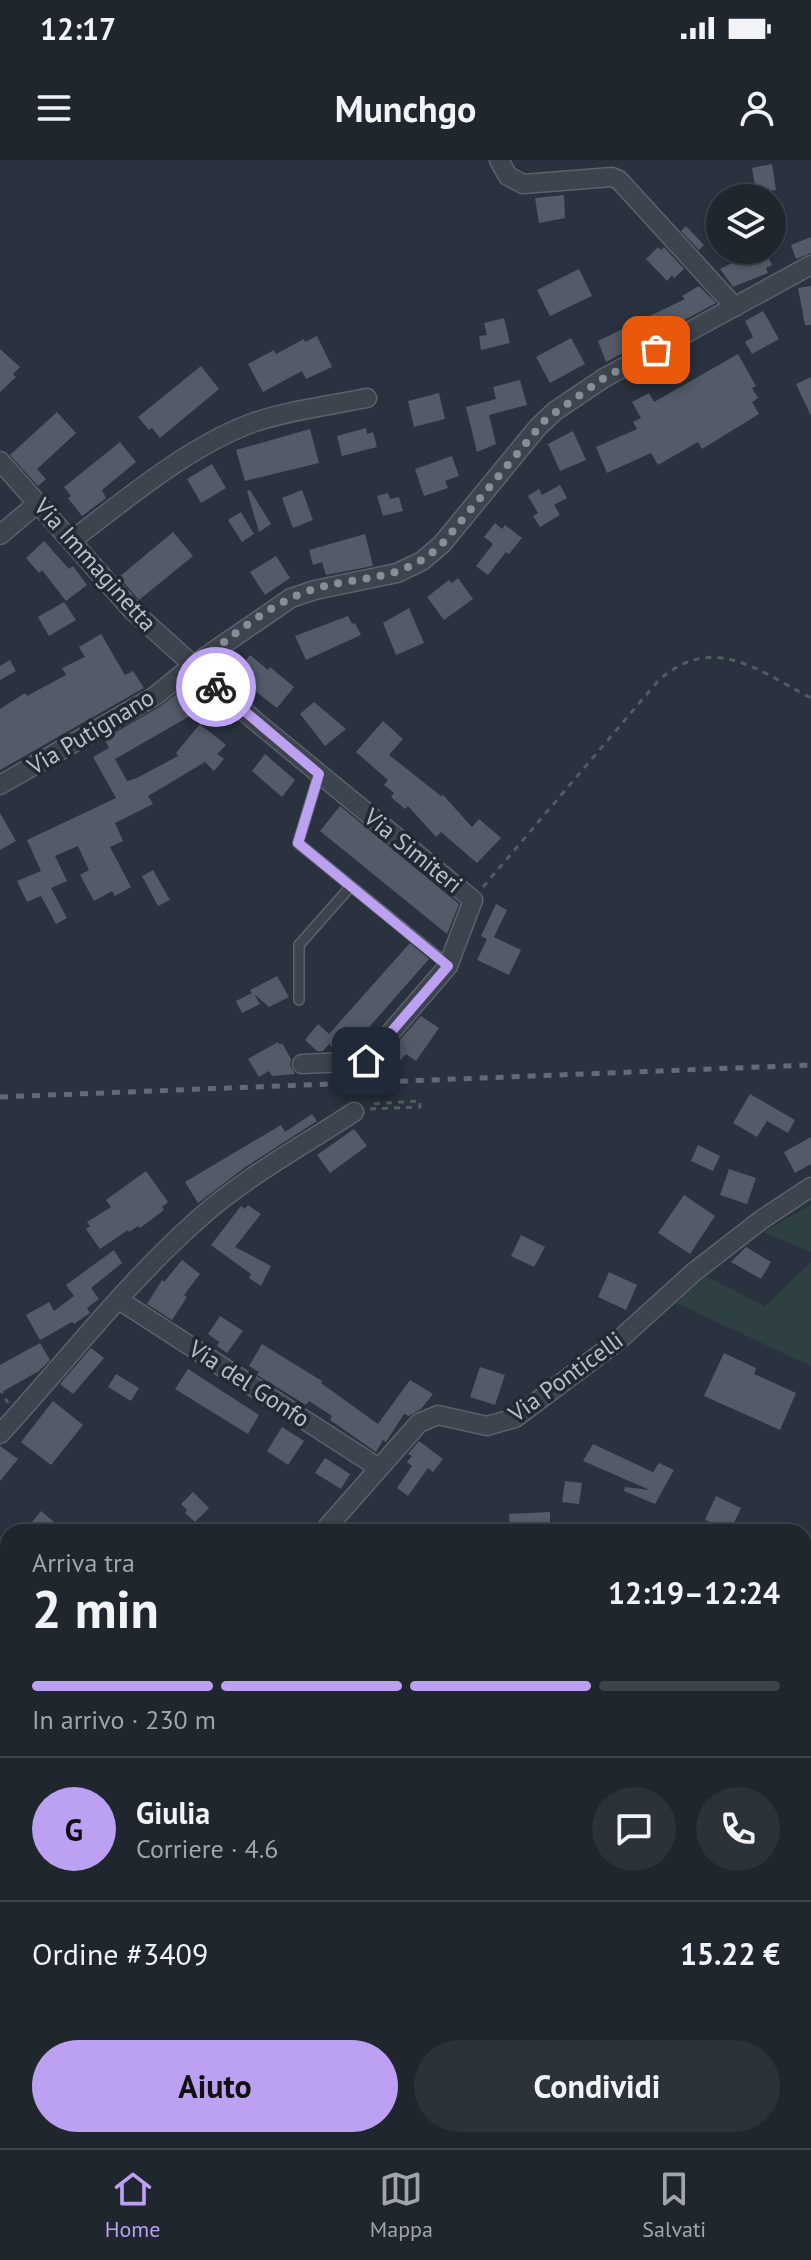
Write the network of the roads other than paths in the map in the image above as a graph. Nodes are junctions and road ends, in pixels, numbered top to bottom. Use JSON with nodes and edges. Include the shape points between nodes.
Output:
{"nodes":[{"id":1,"x":499,"y":160,"type":"edge"},
{"id":2,"x":811,"y":265,"type":"edge"},
{"id":3,"x":735,"y":307,"type":"junction"},
{"id":4,"x":367,"y":398,"type":"dead end"},
{"id":5,"x":0,"y":461,"type":"edge"},
{"id":6,"x":38,"y":503,"type":"junction"},
{"id":7,"x":0,"y":535,"type":"edge"},
{"id":8,"x":71,"y":541,"type":"junction"},
{"id":9,"x":192,"y":666,"type":"junction"},
{"id":10,"x":319,"y":774,"type":"junction"},
{"id":11,"x":0,"y":785,"type":"edge"},
{"id":12,"x":351,"y":886,"type":"junction"},
{"id":13,"x":448,"y":966,"type":"junction"},
{"id":14,"x":299,"y":1000,"type":"dead end"},
{"id":15,"x":302,"y":1064,"type":"dead end"},
{"id":16,"x":354,"y":1112,"type":"road end"},
{"id":17,"x":811,"y":1187,"type":"edge"},
{"id":18,"x":119,"y":1300,"type":"junction"},
{"id":19,"x":0,"y":1434,"type":"edge"},
{"id":20,"x":379,"y":1468,"type":"junction"},
{"id":21,"x":330,"y":1524,"type":"edge"}],
"edges":[{"from":1,"to":3,"type":"street","via":[[508,176],[523,184],[619,180]]},
{"from":2,"to":3,"type":"street","name":"Via Putignano"},
{"from":3,"to":9,"type":"street","name":"Via Putignano","via":[[604,378],[555,411],[422,561],[381,578],[302,593]]},
{"from":4,"to":8,"type":"street","via":[[254,422],[231,432],[167,469]]},
{"from":5,"to":6,"type":"street","name":"Via Immaginetta"},
{"from":6,"to":7,"type":"street"},
{"from":6,"to":8,"type":"street","name":"Via Immaginetta"},
{"from":8,"to":9,"type":"street","name":"Via Immaginetta","via":[[133,611]]},
{"from":9,"to":10,"type":"street","name":"Via Simiteri"},
{"from":9,"to":11,"type":"street","name":"Via Putignano","via":[[143,704]]},
{"from":10,"to":12,"type":"lane","via":[[298,843]]},
{"from":10,"to":13,"type":"street","name":"Via Simiteri","via":[[473,900]]},
{"from":12,"to":13,"type":"lane"},
{"from":12,"to":14,"type":"lane","via":[[299,945]]},
{"from":13,"to":15,"type":"street","name":"Via Simiteri","via":[[366,1061]]},
{"from":16,"to":18,"type":"street","via":[[194,1222]]},
{"from":17,"to":20,"type":"street","name":"Via Ponticelli","via":[[694,1272],[619,1340],[531,1408],[487,1426],[432,1416],[419,1423]]},
{"from":18,"to":19,"type":"street"},
{"from":18,"to":20,"type":"street","name":"Via del Gonfo"},
{"from":20,"to":21,"type":"street","name":"Via Ponticelli"}]}
